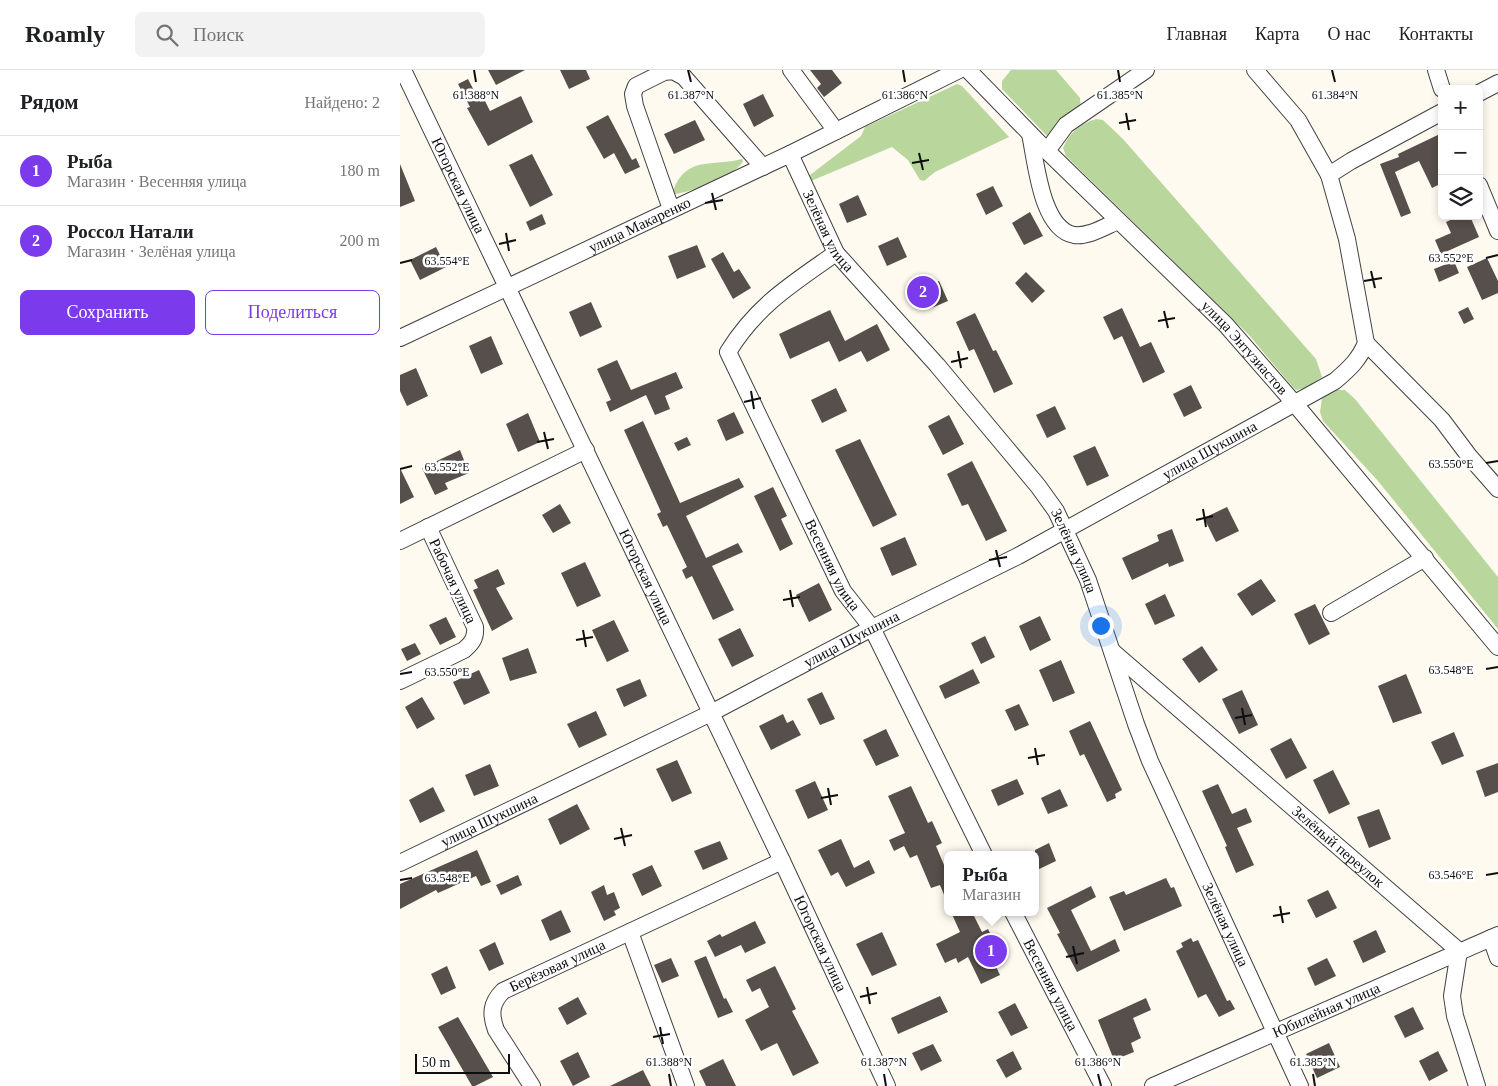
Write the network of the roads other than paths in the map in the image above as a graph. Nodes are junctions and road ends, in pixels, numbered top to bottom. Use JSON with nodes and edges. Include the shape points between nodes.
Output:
{"nodes":[{"id":1,"x":403,"y":70,"type":"edge"},
{"id":2,"x":791,"y":70,"type":"edge"},
{"id":3,"x":959,"y":70,"type":"edge"},
{"id":4,"x":968,"y":70,"type":"edge"},
{"id":5,"x":1146,"y":70,"type":"edge"},
{"id":6,"x":1255,"y":70,"type":"edge"},
{"id":7,"x":1436,"y":70,"type":"edge"},
{"id":8,"x":931,"y":76,"type":"edge"},
{"id":9,"x":1498,"y":83,"type":"edge"},
{"id":10,"x":1441,"y":85,"type":"edge"},
{"id":11,"x":1483,"y":91,"type":"edge"},
{"id":12,"x":1438,"y":114,"type":"edge"},
{"id":13,"x":836,"y":131,"type":"junction"},
{"id":14,"x":1030,"y":134,"type":"junction"},
{"id":15,"x":1047,"y":151,"type":"junction"},
{"id":16,"x":790,"y":154,"type":"junction"},
{"id":17,"x":763,"y":167,"type":"junction"},
{"id":18,"x":1329,"y":176,"type":"junction"},
{"id":19,"x":1483,"y":195,"type":"edge"},
{"id":20,"x":671,"y":209,"type":"junction"},
{"id":21,"x":1118,"y":220,"type":"junction"},
{"id":22,"x":1498,"y":231,"type":"edge"},
{"id":23,"x":836,"y":253,"type":"junction"},
{"id":24,"x":508,"y":287,"type":"junction"},
{"id":25,"x":400,"y":338,"type":"edge"},
{"id":26,"x":1366,"y":343,"type":"junction"},
{"id":27,"x":1295,"y":404,"type":"junction"},
{"id":28,"x":586,"y":450,"type":"junction"},
{"id":29,"x":1498,"y":489,"type":"edge"},
{"id":30,"x":428,"y":527,"type":"junction"},
{"id":31,"x":1066,"y":530,"type":"junction"},
{"id":32,"x":400,"y":541,"type":"edge"},
{"id":33,"x":1425,"y":558,"type":"junction"},
{"id":34,"x":1331,"y":612,"type":"dead end"},
{"id":35,"x":872,"y":628,"type":"junction"},
{"id":36,"x":1498,"y":647,"type":"edge"},
{"id":37,"x":1112,"y":651,"type":"junction"},
{"id":38,"x":400,"y":681,"type":"edge"},
{"id":39,"x":711,"y":713,"type":"junction"},
{"id":40,"x":982,"y":851,"type":"edge"},
{"id":41,"x":782,"y":861,"type":"junction"},
{"id":42,"x":400,"y":863,"type":"edge"},
{"id":43,"x":1015,"y":916,"type":"edge"},
{"id":44,"x":630,"y":932,"type":"junction"},
{"id":45,"x":1494,"y":936,"type":"edge"},
{"id":46,"x":1459,"y":951,"type":"junction"},
{"id":47,"x":1498,"y":958,"type":"edge"},
{"id":48,"x":1275,"y":1032,"type":"junction"},
{"id":49,"x":532,"y":1086,"type":"edge"},
{"id":50,"x":686,"y":1086,"type":"edge"},
{"id":51,"x":887,"y":1086,"type":"edge"},
{"id":52,"x":1103,"y":1086,"type":"edge"},
{"id":53,"x":1153,"y":1086,"type":"edge"},
{"id":54,"x":1300,"y":1086,"type":"edge"},
{"id":55,"x":1477,"y":1086,"type":"edge"}],
"edges":[{"from":1,"to":24,"type":"street","name":"Югорская улица"},
{"from":2,"to":13,"type":"street"},
{"from":3,"to":8,"type":"street","name":"улица Макаренко"},
{"from":4,"to":14,"type":"street","name":"улица Энтузиастов"},
{"from":5,"to":15,"type":"street","via":[[1066,125]]},
{"from":6,"to":18,"type":"street","via":[[1298,120]]},
{"from":7,"to":10,"type":"street"},
{"from":8,"to":13,"type":"street","name":"улица Макаренко"},
{"from":9,"to":11,"type":"street"},
{"from":12,"to":18,"type":"street"},
{"from":13,"to":16,"type":"street","name":"улица Макаренко"},
{"from":14,"to":15,"type":"street","name":"улица Энтузиастов"},
{"from":14,"to":21,"type":"street","via":[[1042,196],[1053,222],[1074,235],[1092,232]]},
{"from":15,"to":21,"type":"street","name":"улица Энтузиастов"},
{"from":16,"to":17,"type":"street","name":"улица Макаренко"},
{"from":16,"to":23,"type":"street","name":"Зелёная улица"},
{"from":17,"to":20,"type":"street","name":"улица Макаренко"},
{"from":17,"to":20,"type":"street","via":[[684,77],[673,71],[664,72],[636,86],[633,94]]},
{"from":18,"to":26,"type":"street","via":[[1348,239]]},
{"from":19,"to":22,"type":"street"},
{"from":20,"to":24,"type":"street","name":"улица Макаренко"},
{"from":21,"to":27,"type":"street","name":"улица Энтузиастов","via":[[1226,325]]},
{"from":23,"to":31,"type":"street","name":"Зелёная улица","via":[[937,364],[1038,486]]},
{"from":23,"to":35,"type":"street","name":"Весенняя улица","via":[[770,300],[741,330],[728,352],[843,591]]},
{"from":24,"to":25,"type":"street","name":"улица Макаренко"},
{"from":24,"to":28,"type":"street","name":"Югорская улица"},
{"from":26,"to":27,"type":"street","name":"улица Шукшина","via":[[1353,365]]},
{"from":26,"to":29,"type":"street","via":[[1442,420]]},
{"from":27,"to":31,"type":"street","name":"улица Шукшина"},
{"from":27,"to":33,"type":"street","name":"улица Энтузиастов"},
{"from":28,"to":30,"type":"street","name":"Рабочая улица"},
{"from":28,"to":39,"type":"street","name":"Югорская улица"},
{"from":30,"to":32,"type":"street","name":"Рабочая улица"},
{"from":30,"to":38,"type":"street","name":"Рабочая улица","via":[[476,635],[464,650]]},
{"from":31,"to":35,"type":"street","name":"улица Шукшина"},
{"from":31,"to":37,"type":"street","name":"Зелёная улица","via":[[1088,580]]},
{"from":33,"to":34,"type":"street"},
{"from":33,"to":36,"type":"street","name":"улица Энтузиастов"},
{"from":35,"to":39,"type":"street","name":"улица Шукшина"},
{"from":35,"to":40,"type":"street","name":"Весенняя улица"},
{"from":37,"to":46,"type":"street","name":"Зелёный переулок"},
{"from":37,"to":48,"type":"street","name":"Зелёная улица","via":[[1150,761]]},
{"from":39,"to":41,"type":"street","name":"Югорская улица"},
{"from":39,"to":42,"type":"street","name":"улица Шукшина"},
{"from":41,"to":44,"type":"street","name":"Берёзовая улица"},
{"from":41,"to":51,"type":"street","name":"Югорская улица"},
{"from":43,"to":52,"type":"street","name":"Весенняя улица"},
{"from":44,"to":49,"type":"street","name":"Берёзовая улица","via":[[503,991],[496,998],[492,1012],[496,1030]]},
{"from":44,"to":50,"type":"street"},
{"from":45,"to":46,"type":"street","name":"Юбилейная улица"},
{"from":45,"to":47,"type":"street"},
{"from":46,"to":48,"type":"street","name":"Юбилейная улица"},
{"from":46,"to":55,"type":"street","via":[[1452,996]]},
{"from":48,"to":53,"type":"street","name":"Юбилейная улица"},
{"from":48,"to":54,"type":"street","name":"Зелёная улица"}]}
